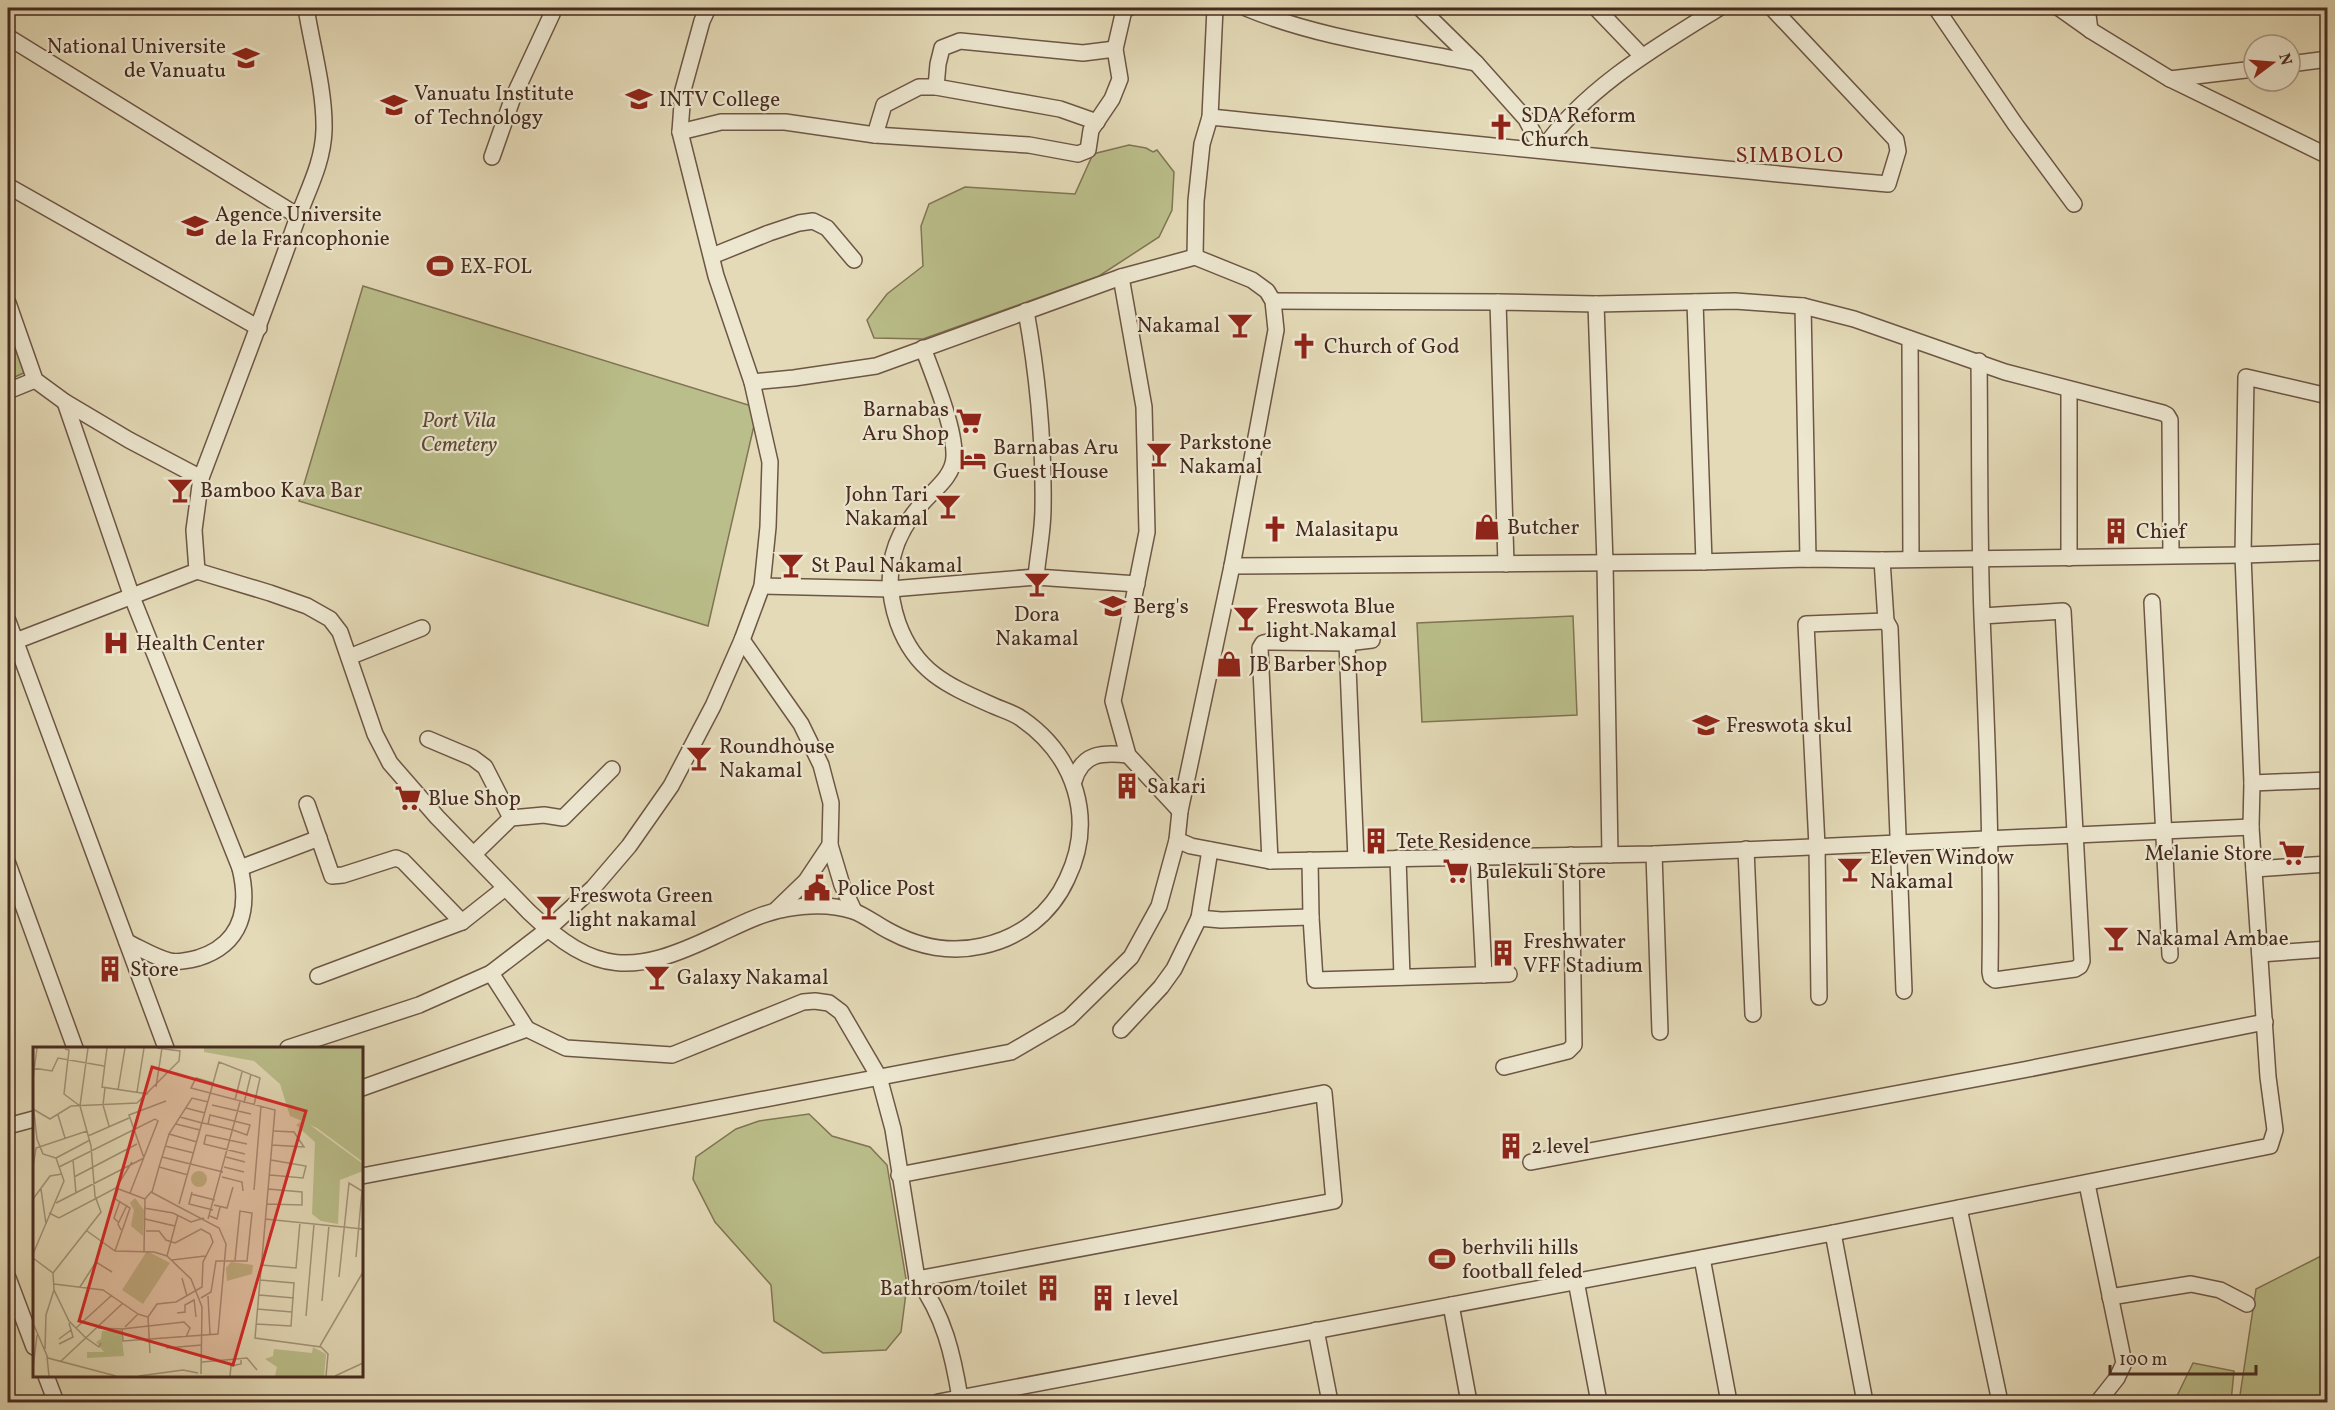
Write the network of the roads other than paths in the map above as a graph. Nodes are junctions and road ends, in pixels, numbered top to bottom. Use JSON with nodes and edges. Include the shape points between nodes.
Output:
{"nodes":[{"id":1,"x":306,"y":8,"type":"edge"},
{"id":2,"x":550,"y":8,"type":"edge"},
{"id":3,"x":708,"y":8,"type":"edge"},
{"id":4,"x":1129,"y":8,"type":"edge"},
{"id":5,"x":1215,"y":8,"type":"edge"},
{"id":6,"x":1246,"y":8,"type":"edge"},
{"id":7,"x":1420,"y":8,"type":"edge"},
{"id":8,"x":1596,"y":8,"type":"edge"},
{"id":9,"x":1719,"y":8,"type":"edge"},
{"id":10,"x":1772,"y":8,"type":"edge"},
{"id":11,"x":1936,"y":8,"type":"edge"},
{"id":12,"x":2059,"y":8,"type":"edge"},
{"id":13,"x":2087,"y":8,"type":"edge"},
{"id":14,"x":2090,"y":30,"type":"junction"},
{"id":15,"x":8,"y":36,"type":"edge"},
{"id":16,"x":1115,"y":49,"type":"junction"},
{"id":17,"x":1642,"y":56,"type":"junction"},
{"id":18,"x":2328,"y":59,"type":"edge"},
{"id":19,"x":2302,"y":62,"type":"edge"},
{"id":20,"x":1476,"y":63,"type":"junction"},
{"id":21,"x":2242,"y":70,"type":"edge"},
{"id":22,"x":2170,"y":79,"type":"junction"},
{"id":23,"x":936,"y":87,"type":"junction"},
{"id":24,"x":1210,"y":117,"type":"junction"},
{"id":25,"x":1097,"y":122,"type":"junction"},
{"id":26,"x":680,"y":132,"type":"junction"},
{"id":27,"x":875,"y":135,"type":"junction"},
{"id":28,"x":1542,"y":150,"type":"junction"},
{"id":29,"x":2328,"y":156,"type":"edge"},
{"id":30,"x":492,"y":157,"type":"dead end"},
{"id":31,"x":8,"y":186,"type":"edge"},
{"id":32,"x":2073,"y":204,"type":"dead end"},
{"id":33,"x":298,"y":216,"type":"junction"},
{"id":34,"x":712,"y":256,"type":"junction"},
{"id":35,"x":1196,"y":257,"type":"junction"},
{"id":36,"x":854,"y":260,"type":"dead end"},
{"id":37,"x":1121,"y":277,"type":"junction"},
{"id":38,"x":1273,"y":301,"type":"junction"},
{"id":39,"x":1498,"y":302,"type":"junction"},
{"id":40,"x":1695,"y":302,"type":"junction"},
{"id":41,"x":8,"y":303,"type":"edge"},
{"id":42,"x":1596,"y":304,"type":"junction"},
{"id":43,"x":1803,"y":306,"type":"junction"},
{"id":44,"x":1026,"y":311,"type":"junction"},
{"id":45,"x":259,"y":328,"type":"junction"},
{"id":46,"x":1910,"y":339,"type":"junction"},
{"id":47,"x":923,"y":348,"type":"junction"},
{"id":48,"x":1979,"y":361,"type":"junction"},
{"id":49,"x":35,"y":380,"type":"junction"},
{"id":50,"x":752,"y":382,"type":"junction"},
{"id":51,"x":2069,"y":390,"type":"junction"},
{"id":52,"x":8,"y":391,"type":"edge"},
{"id":53,"x":2328,"y":396,"type":"edge"},
{"id":54,"x":65,"y":402,"type":"junction"},
{"id":55,"x":201,"y":478,"type":"junction"},
{"id":56,"x":2328,"y":552,"type":"edge"},
{"id":57,"x":2171,"y":555,"type":"junction"},
{"id":58,"x":2243,"y":555,"type":"junction"},
{"id":59,"x":2069,"y":558,"type":"junction"},
{"id":60,"x":1808,"y":559,"type":"junction"},
{"id":61,"x":1911,"y":559,"type":"junction"},
{"id":62,"x":1981,"y":559,"type":"junction"},
{"id":63,"x":1882,"y":560,"type":"junction"},
{"id":64,"x":1704,"y":562,"type":"junction"},
{"id":65,"x":1605,"y":563,"type":"junction"},
{"id":66,"x":1506,"y":564,"type":"junction"},
{"id":67,"x":1232,"y":566,"type":"junction"},
{"id":68,"x":197,"y":571,"type":"junction"},
{"id":69,"x":1036,"y":577,"type":"junction"},
{"id":70,"x":1137,"y":584,"type":"junction"},
{"id":71,"x":762,"y":586,"type":"junction"},
{"id":72,"x":891,"y":589,"type":"junction"},
{"id":73,"x":132,"y":597,"type":"junction"},
{"id":74,"x":2152,"y":602,"type":"dead end"},
{"id":75,"x":1982,"y":616,"type":"junction"},
{"id":76,"x":8,"y":621,"type":"edge"},
{"id":77,"x":1886,"y":621,"type":"junction"},
{"id":78,"x":422,"y":628,"type":"dead end"},
{"id":79,"x":742,"y":640,"type":"junction"},
{"id":80,"x":1372,"y":640,"type":"dead end"},
{"id":81,"x":11,"y":643,"type":"edge"},
{"id":82,"x":1347,"y":643,"type":"junction"},
{"id":83,"x":349,"y":657,"type":"junction"},
{"id":84,"x":428,"y":739,"type":"dead end"},
{"id":85,"x":1128,"y":755,"type":"junction"},
{"id":86,"x":612,"y":769,"type":"dead end"},
{"id":87,"x":2328,"y":780,"type":"edge"},
{"id":88,"x":1074,"y":781,"type":"junction"},
{"id":89,"x":2252,"y":783,"type":"junction"},
{"id":90,"x":307,"y":804,"type":"dead end"},
{"id":91,"x":1180,"y":811,"type":"junction"},
{"id":92,"x":511,"y":818,"type":"junction"},
{"id":93,"x":2251,"y":827,"type":"junction"},
{"id":94,"x":2164,"y":830,"type":"junction"},
{"id":95,"x":2076,"y":833,"type":"junction"},
{"id":96,"x":319,"y":838,"type":"junction"},
{"id":97,"x":1990,"y":838,"type":"junction"},
{"id":98,"x":1177,"y":840,"type":"junction"},
{"id":99,"x":1900,"y":842,"type":"junction"},
{"id":100,"x":830,"y":845,"type":"junction"},
{"id":101,"x":1817,"y":846,"type":"junction"},
{"id":102,"x":1746,"y":849,"type":"junction"},
{"id":103,"x":1210,"y":850,"type":"junction"},
{"id":104,"x":474,"y":854,"type":"junction"},
{"id":105,"x":1654,"y":854,"type":"junction"},
{"id":106,"x":1571,"y":855,"type":"junction"},
{"id":107,"x":1610,"y":855,"type":"junction"},
{"id":108,"x":1478,"y":856,"type":"junction"},
{"id":109,"x":1398,"y":858,"type":"junction"},
{"id":110,"x":1356,"y":859,"type":"junction"},
{"id":111,"x":1310,"y":860,"type":"junction"},
{"id":112,"x":1270,"y":861,"type":"junction"},
{"id":113,"x":8,"y":864,"type":"edge"},
{"id":114,"x":2328,"y":864,"type":"edge"},
{"id":115,"x":240,"y":868,"type":"junction"},
{"id":116,"x":2254,"y":869,"type":"junction"},
{"id":117,"x":505,"y":888,"type":"junction"},
{"id":118,"x":775,"y":911,"type":"junction"},
{"id":119,"x":854,"y":911,"type":"junction"},
{"id":120,"x":1311,"y":917,"type":"junction"},
{"id":121,"x":1199,"y":918,"type":"junction"},
{"id":122,"x":462,"y":922,"type":"junction"},
{"id":123,"x":547,"y":930,"type":"junction"},
{"id":124,"x":127,"y":942,"type":"junction"},
{"id":125,"x":2328,"y":949,"type":"edge"},
{"id":126,"x":2260,"y":954,"type":"junction"},
{"id":127,"x":2170,"y":955,"type":"dead end"},
{"id":128,"x":491,"y":973,"type":"junction"},
{"id":129,"x":1509,"y":974,"type":"dead end"},
{"id":130,"x":1484,"y":975,"type":"junction"},
{"id":131,"x":318,"y":976,"type":"dead end"},
{"id":132,"x":1402,"y":977,"type":"junction"},
{"id":133,"x":1904,"y":991,"type":"dead end"},
{"id":134,"x":1819,"y":997,"type":"dead end"},
{"id":135,"x":1753,"y":1014,"type":"dead end"},
{"id":136,"x":2265,"y":1022,"type":"junction"},
{"id":137,"x":527,"y":1029,"type":"junction"},
{"id":138,"x":1121,"y":1030,"type":"dead end"},
{"id":139,"x":1660,"y":1032,"type":"dead end"},
{"id":140,"x":75,"y":1047,"type":"edge"},
{"id":141,"x":166,"y":1047,"type":"edge"},
{"id":142,"x":291,"y":1047,"type":"edge"},
{"id":143,"x":1504,"y":1067,"type":"dead end"},
{"id":144,"x":879,"y":1077,"type":"junction"},
{"id":145,"x":363,"y":1088,"type":"edge"},
{"id":146,"x":33,"y":1119,"type":"edge"},
{"id":147,"x":8,"y":1126,"type":"edge"},
{"id":148,"x":1531,"y":1162,"type":"dead end"},
{"id":149,"x":899,"y":1175,"type":"junction"},
{"id":150,"x":363,"y":1176,"type":"edge"},
{"id":151,"x":2087,"y":1184,"type":"junction"},
{"id":152,"x":1959,"y":1208,"type":"junction"},
{"id":153,"x":1833,"y":1233,"type":"junction"},
{"id":154,"x":1702,"y":1258,"type":"junction"},
{"id":155,"x":8,"y":1278,"type":"edge"},
{"id":156,"x":917,"y":1279,"type":"junction"},
{"id":157,"x":1576,"y":1281,"type":"junction"},
{"id":158,"x":2110,"y":1297,"type":"junction"},
{"id":159,"x":2247,"y":1304,"type":"dead end"},
{"id":160,"x":1451,"y":1305,"type":"junction"},
{"id":161,"x":1316,"y":1330,"type":"junction"},
{"id":162,"x":33,"y":1344,"type":"edge"},
{"id":163,"x":46,"y":1377,"type":"edge"},
{"id":164,"x":960,"y":1398,"type":"junction"},
{"id":165,"x":56,"y":1402,"type":"edge"},
{"id":166,"x":938,"y":1402,"type":"edge"},
{"id":167,"x":1330,"y":1402,"type":"edge"},
{"id":168,"x":1469,"y":1402,"type":"edge"},
{"id":169,"x":1599,"y":1402,"type":"edge"},
{"id":170,"x":1729,"y":1402,"type":"edge"},
{"id":171,"x":1864,"y":1402,"type":"edge"},
{"id":172,"x":2000,"y":1402,"type":"edge"},
{"id":173,"x":2098,"y":1402,"type":"edge"}],
"edges":[{"from":1,"to":33,"type":"street","via":[[324,129],[316,174]]},
{"from":2,"to":30,"type":"street","via":[[552,14],[512,100]]},
{"from":3,"to":26,"type":"street","via":[[683,90]]},
{"from":4,"to":16,"type":"street","via":[[1124,10]]},
{"from":5,"to":24,"type":"street"},
{"from":6,"to":20,"type":"street","via":[[1312,29]]},
{"from":7,"to":20,"type":"street"},
{"from":8,"to":17,"type":"street"},
{"from":9,"to":17,"type":"street"},
{"from":10,"to":28,"type":"street","via":[[1896,140],[1898,151],[1888,184]]},
{"from":11,"to":32,"type":"street"},
{"from":12,"to":14,"type":"street"},
{"from":13,"to":14,"type":"street"},
{"from":14,"to":22,"type":"street"},
{"from":15,"to":33,"type":"street"},
{"from":16,"to":23,"type":"street","via":[[1083,53],[960,41],[942,48]]},
{"from":16,"to":25,"type":"street","via":[[1120,79]]},
{"from":17,"to":28,"type":"street","via":[[1560,124]]},
{"from":18,"to":19,"type":"street"},
{"from":20,"to":28,"type":"street","via":[[1526,120]]},
{"from":21,"to":22,"type":"street"},
{"from":22,"to":29,"type":"street"},
{"from":23,"to":25,"type":"street","via":[[1059,109]]},
{"from":23,"to":27,"type":"street","via":[[919,87],[884,105]]},
{"from":24,"to":28,"type":"street"},
{"from":24,"to":35,"type":"street","via":[[1202,144],[1196,201]]},
{"from":25,"to":27,"type":"street","via":[[1091,130],[1088,150],[1078,154],[1029,145]]},
{"from":26,"to":27,"type":"street","via":[[721,122],[785,122]]},
{"from":26,"to":34,"type":"street"},
{"from":31,"to":45,"type":"street"},
{"from":33,"to":45,"type":"street"},
{"from":34,"to":36,"type":"street","via":[[769,233],[813,221],[826,228]]},
{"from":34,"to":50,"type":"street"},
{"from":35,"to":37,"type":"street"},
{"from":35,"to":38,"type":"street","via":[[1252,280]]},
{"from":37,"to":44,"type":"street"},
{"from":37,"to":70,"type":"street","via":[[1144,407],[1147,532]]},
{"from":38,"to":39,"type":"street"},
{"from":38,"to":67,"type":"street","via":[[1276,330]]},
{"from":39,"to":42,"type":"street"},
{"from":39,"to":66,"type":"street"},
{"from":40,"to":42,"type":"street"},
{"from":40,"to":43,"type":"street"},
{"from":40,"to":64,"type":"street"},
{"from":41,"to":49,"type":"street"},
{"from":42,"to":65,"type":"street"},
{"from":43,"to":46,"type":"street"},
{"from":43,"to":60,"type":"street"},
{"from":44,"to":47,"type":"street"},
{"from":44,"to":69,"type":"street","via":[[1042,433],[1043,511]]},
{"from":45,"to":55,"type":"street"},
{"from":46,"to":48,"type":"street"},
{"from":46,"to":61,"type":"street"},
{"from":47,"to":50,"type":"street","via":[[876,366]]},
{"from":47,"to":72,"type":"street","via":[[955,455],[948,474],[905,523],[897,539],[891,560]]},
{"from":48,"to":51,"type":"street"},
{"from":48,"to":62,"type":"street"},
{"from":49,"to":52,"type":"street"},
{"from":49,"to":54,"type":"street"},
{"from":50,"to":71,"type":"street","via":[[770,462]]},
{"from":51,"to":57,"type":"street","via":[[2168,415]]},
{"from":51,"to":59,"type":"street"},
{"from":53,"to":58,"type":"street","via":[[2246,377]]},
{"from":54,"to":55,"type":"street"},
{"from":54,"to":73,"type":"street"},
{"from":55,"to":68,"type":"street","via":[[194,530]]},
{"from":56,"to":58,"type":"street"},
{"from":57,"to":58,"type":"street"},
{"from":57,"to":59,"type":"street"},
{"from":58,"to":89,"type":"street"},
{"from":59,"to":62,"type":"street"},
{"from":60,"to":63,"type":"street"},
{"from":60,"to":64,"type":"street"},
{"from":61,"to":62,"type":"street"},
{"from":61,"to":63,"type":"street"},
{"from":62,"to":75,"type":"street"},
{"from":63,"to":77,"type":"street"},
{"from":64,"to":65,"type":"street"},
{"from":65,"to":66,"type":"street"},
{"from":65,"to":107,"type":"street"},
{"from":66,"to":67,"type":"street"},
{"from":67,"to":91,"type":"street"},
{"from":68,"to":73,"type":"street"},
{"from":68,"to":83,"type":"street","via":[[321,612],[336,625]]},
{"from":69,"to":70,"type":"street"},
{"from":69,"to":72,"type":"street"},
{"from":70,"to":85,"type":"street","via":[[1113,701]]},
{"from":71,"to":72,"type":"street"},
{"from":71,"to":79,"type":"street"},
{"from":72,"to":88,"type":"street","via":[[903,636],[929,671],[956,690],[1019,717],[1046,740]]},
{"from":73,"to":81,"type":"street"},
{"from":73,"to":115,"type":"street"},
{"from":74,"to":94,"type":"street"},
{"from":75,"to":95,"type":"street","via":[[2063,611]]},
{"from":75,"to":97,"type":"street"},
{"from":76,"to":81,"type":"street"},
{"from":77,"to":99,"type":"street","via":[[1890,628]]},
{"from":77,"to":101,"type":"street","via":[[1806,624]]},
{"from":78,"to":83,"type":"street"},
{"from":79,"to":100,"type":"street","via":[[801,724],[821,765],[831,803]]},
{"from":79,"to":123,"type":"street","via":[[671,786],[593,888]]},
{"from":80,"to":82,"type":"street"},
{"from":81,"to":124,"type":"street"},
{"from":82,"to":110,"type":"street"},
{"from":82,"to":112,"type":"street","via":[[1268,642],[1260,648]]},
{"from":83,"to":104,"type":"street","via":[[375,734],[390,763]]},
{"from":84,"to":92,"type":"street","via":[[485,767]]},
{"from":85,"to":88,"type":"street","via":[[1092,757],[1077,769]]},
{"from":85,"to":91,"type":"street"},
{"from":86,"to":92,"type":"street","via":[[563,818]]},
{"from":87,"to":89,"type":"street"},
{"from":88,"to":119,"type":"street","via":[[1080,819],[1076,856],[1059,894],[1024,930],[990,945],[939,948],[902,938]]},
{"from":89,"to":93,"type":"street"},
{"from":90,"to":96,"type":"street"},
{"from":91,"to":98,"type":"street"},
{"from":92,"to":104,"type":"street"},
{"from":93,"to":94,"type":"street"},
{"from":93,"to":116,"type":"street"},
{"from":94,"to":95,"type":"street"},
{"from":94,"to":127,"type":"street"},
{"from":95,"to":97,"type":"street"},
{"from":95,"to":97,"type":"street","via":[[2080,966],[1995,980],[1990,972]]},
{"from":96,"to":115,"type":"street"},
{"from":96,"to":122,"type":"street","via":[[332,876],[396,858]]},
{"from":97,"to":99,"type":"street"},
{"from":98,"to":103,"type":"street"},
{"from":98,"to":144,"type":"street","via":[[1158,906],[1131,957],[1069,1018],[1011,1052]]},
{"from":99,"to":101,"type":"street"},
{"from":99,"to":133,"type":"street"},
{"from":100,"to":118,"type":"street","via":[[806,881]]},
{"from":100,"to":119,"type":"street"},
{"from":101,"to":102,"type":"street"},
{"from":101,"to":134,"type":"street"},
{"from":102,"to":105,"type":"street"},
{"from":102,"to":135,"type":"street"},
{"from":103,"to":112,"type":"street"},
{"from":103,"to":121,"type":"street"},
{"from":104,"to":117,"type":"street"},
{"from":105,"to":107,"type":"street"},
{"from":105,"to":139,"type":"street"},
{"from":106,"to":107,"type":"street"},
{"from":106,"to":108,"type":"street"},
{"from":106,"to":143,"type":"street","via":[[1574,1045],[1568,1051]]},
{"from":108,"to":109,"type":"street"},
{"from":108,"to":130,"type":"street"},
{"from":109,"to":110,"type":"street"},
{"from":109,"to":132,"type":"street"},
{"from":110,"to":111,"type":"street"},
{"from":111,"to":112,"type":"street"},
{"from":111,"to":120,"type":"street"},
{"from":113,"to":140,"type":"street"},
{"from":114,"to":116,"type":"street"},
{"from":115,"to":124,"type":"street","via":[[245,890],[243,911],[226,943],[191,960],[170,961]]},
{"from":116,"to":126,"type":"street"},
{"from":117,"to":122,"type":"street"},
{"from":117,"to":123,"type":"street"},
{"from":118,"to":119,"type":"street","via":[[824,906]]},
{"from":118,"to":123,"type":"street","via":[[661,958],[628,963],[602,961]]},
{"from":120,"to":121,"type":"street"},
{"from":120,"to":132,"type":"street","via":[[1315,980]]},
{"from":121,"to":138,"type":"street","via":[[1174,969]]},
{"from":122,"to":131,"type":"street"},
{"from":123,"to":128,"type":"street"},
{"from":124,"to":141,"type":"street"},
{"from":125,"to":126,"type":"street"},
{"from":126,"to":136,"type":"street"},
{"from":128,"to":137,"type":"street"},
{"from":128,"to":142,"type":"street","via":[[419,1005]]},
{"from":129,"to":130,"type":"street"},
{"from":130,"to":132,"type":"street"},
{"from":136,"to":148,"type":"street"},
{"from":136,"to":151,"type":"street","via":[[2275,1130],[2270,1146]]},
{"from":137,"to":144,"type":"street","via":[[566,1048],[672,1055],[815,1000],[829,1003],[841,1012]]},
{"from":137,"to":145,"type":"street"},
{"from":144,"to":149,"type":"street","via":[[893,1129]]},
{"from":144,"to":150,"type":"street"},
{"from":146,"to":147,"type":"street"},
{"from":149,"to":156,"type":"street"},
{"from":149,"to":156,"type":"street","via":[[1324,1093],[1334,1201]]},
{"from":151,"to":152,"type":"street"},
{"from":151,"to":158,"type":"street"},
{"from":152,"to":153,"type":"street"},
{"from":152,"to":172,"type":"street"},
{"from":153,"to":154,"type":"street"},
{"from":153,"to":171,"type":"street"},
{"from":154,"to":157,"type":"street"},
{"from":154,"to":170,"type":"street"},
{"from":155,"to":162,"type":"street"},
{"from":156,"to":164,"type":"street","via":[[931,1297],[951,1349]]},
{"from":157,"to":160,"type":"street"},
{"from":157,"to":169,"type":"street"},
{"from":158,"to":159,"type":"street","via":[[2191,1284],[2220,1290]]},
{"from":158,"to":173,"type":"street","via":[[2124,1363]]},
{"from":160,"to":161,"type":"street"},
{"from":160,"to":168,"type":"street"},
{"from":161,"to":164,"type":"street"},
{"from":161,"to":167,"type":"street"},
{"from":163,"to":165,"type":"street"},
{"from":164,"to":166,"type":"street"}]}
